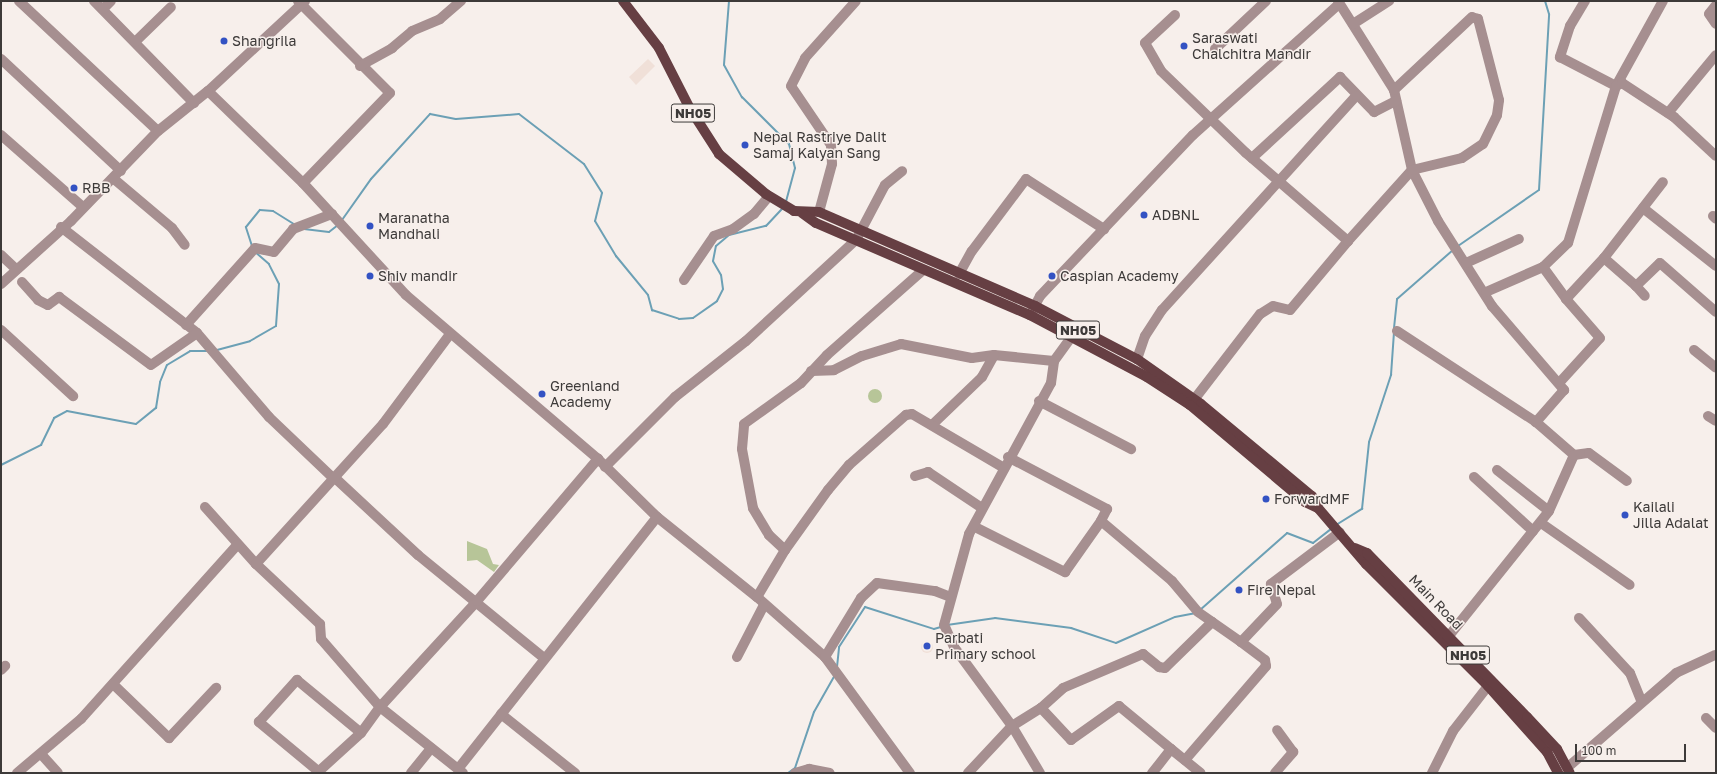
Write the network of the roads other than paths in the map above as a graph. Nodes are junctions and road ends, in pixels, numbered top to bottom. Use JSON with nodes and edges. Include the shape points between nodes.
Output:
{"nodes":[{"id":1,"x":19,"y":1,"type":"edge"},
{"id":2,"x":94,"y":1,"type":"edge"},
{"id":3,"x":111,"y":1,"type":"edge"},
{"id":4,"x":461,"y":1,"type":"edge"},
{"id":5,"x":622,"y":1,"type":"edge"},
{"id":6,"x":856,"y":1,"type":"edge"},
{"id":7,"x":1266,"y":1,"type":"edge"},
{"id":8,"x":1389,"y":1,"type":"edge"},
{"id":9,"x":1585,"y":1,"type":"edge"},
{"id":10,"x":1664,"y":1,"type":"edge"},
{"id":11,"x":301,"y":2,"type":"edge"},
{"id":12,"x":1339,"y":3,"type":"edge"},
{"id":13,"x":1716,"y":5,"type":"edge"},
{"id":14,"x":171,"y":7,"type":"dead end"},
{"id":15,"x":103,"y":9,"type":"junction"},
{"id":16,"x":1175,"y":15,"type":"dead end"},
{"id":17,"x":1353,"y":24,"type":"junction"},
{"id":18,"x":1716,"y":24,"type":"edge"},
{"id":19,"x":135,"y":42,"type":"junction"},
{"id":20,"x":1215,"y":49,"type":"dead end"},
{"id":21,"x":1716,"y":55,"type":"edge"},
{"id":22,"x":1,"y":59,"type":"edge"},
{"id":23,"x":360,"y":66,"type":"junction"},
{"id":24,"x":1616,"y":86,"type":"junction"},
{"id":25,"x":1394,"y":90,"type":"junction"},
{"id":26,"x":208,"y":91,"type":"junction"},
{"id":27,"x":1356,"y":96,"type":"junction"},
{"id":28,"x":1396,"y":100,"type":"junction"},
{"id":29,"x":194,"y":103,"type":"junction"},
{"id":30,"x":1668,"y":113,"type":"junction"},
{"id":31,"x":1213,"y":121,"type":"junction"},
{"id":32,"x":158,"y":131,"type":"junction"},
{"id":33,"x":1,"y":136,"type":"edge"},
{"id":34,"x":1716,"y":156,"type":"edge"},
{"id":35,"x":1252,"y":158,"type":"junction"},
{"id":36,"x":1412,"y":170,"type":"junction"},
{"id":37,"x":902,"y":171,"type":"dead end"},
{"id":38,"x":118,"y":175,"type":"junction"},
{"id":39,"x":1279,"y":181,"type":"junction"},
{"id":40,"x":1664,"y":182,"type":"dead end"},
{"id":41,"x":302,"y":183,"type":"junction"},
{"id":42,"x":769,"y":196,"type":"junction"},
{"id":43,"x":83,"y":207,"type":"junction"},
{"id":44,"x":1643,"y":208,"type":"junction"},
{"id":45,"x":802,"y":212,"type":"junction"},
{"id":46,"x":818,"y":212,"type":"junction"},
{"id":47,"x":332,"y":214,"type":"junction"},
{"id":48,"x":61,"y":227,"type":"junction"},
{"id":49,"x":1104,"y":229,"type":"junction"},
{"id":50,"x":858,"y":236,"type":"junction"},
{"id":51,"x":1519,"y":239,"type":"dead end"},
{"id":52,"x":1348,"y":241,"type":"junction"},
{"id":53,"x":185,"y":244,"type":"dead end"},
{"id":54,"x":1,"y":255,"type":"edge"},
{"id":55,"x":1604,"y":258,"type":"junction"},
{"id":56,"x":1466,"y":263,"type":"junction"},
{"id":57,"x":1716,"y":266,"type":"edge"},
{"id":58,"x":1543,"y":267,"type":"junction"},
{"id":59,"x":16,"y":270,"type":"junction"},
{"id":60,"x":923,"y":270,"type":"junction"},
{"id":61,"x":959,"y":274,"type":"junction"},
{"id":62,"x":684,"y":280,"type":"dead end"},
{"id":63,"x":22,"y":282,"type":"dead end"},
{"id":64,"x":1,"y":284,"type":"edge"},
{"id":65,"x":1636,"y":286,"type":"junction"},
{"id":66,"x":1486,"y":292,"type":"junction"},
{"id":67,"x":1645,"y":296,"type":"dead end"},
{"id":68,"x":1566,"y":299,"type":"junction"},
{"id":69,"x":1032,"y":311,"type":"junction"},
{"id":70,"x":1716,"y":312,"type":"edge"},
{"id":71,"x":186,"y":325,"type":"junction"},
{"id":72,"x":1,"y":330,"type":"edge"},
{"id":73,"x":1397,"y":331,"type":"dead end"},
{"id":74,"x":197,"y":333,"type":"junction"},
{"id":75,"x":450,"y":334,"type":"junction"},
{"id":76,"x":1072,"y":336,"type":"junction"},
{"id":77,"x":1694,"y":350,"type":"dead end"},
{"id":78,"x":994,"y":355,"type":"junction"},
{"id":79,"x":1137,"y":359,"type":"junction"},
{"id":80,"x":1054,"y":361,"type":"junction"},
{"id":81,"x":1716,"y":368,"type":"edge"},
{"id":82,"x":811,"y":371,"type":"junction"},
{"id":83,"x":1560,"y":382,"type":"junction"},
{"id":84,"x":73,"y":396,"type":"dead end"},
{"id":85,"x":1039,"y":401,"type":"junction"},
{"id":86,"x":1192,"y":402,"type":"junction"},
{"id":87,"x":1536,"y":422,"type":"junction"},
{"id":88,"x":932,"y":425,"type":"junction"},
{"id":89,"x":1131,"y":449,"type":"dead end"},
{"id":90,"x":1574,"y":455,"type":"junction"},
{"id":91,"x":1008,"y":456,"type":"junction"},
{"id":92,"x":602,"y":463,"type":"junction"},
{"id":93,"x":1004,"y":468,"type":"junction"},
{"id":94,"x":1497,"y":470,"type":"dead end"},
{"id":95,"x":915,"y":476,"type":"dead end"},
{"id":96,"x":333,"y":477,"type":"junction"},
{"id":97,"x":1474,"y":477,"type":"dead end"},
{"id":98,"x":1627,"y":481,"type":"dead end"},
{"id":99,"x":205,"y":507,"type":"dead end"},
{"id":100,"x":982,"y":508,"type":"junction"},
{"id":101,"x":1549,"y":511,"type":"junction"},
{"id":102,"x":657,"y":517,"type":"junction"},
{"id":103,"x":1101,"y":521,"type":"junction"},
{"id":104,"x":1541,"y":523,"type":"junction"},
{"id":105,"x":975,"y":527,"type":"junction"},
{"id":106,"x":1339,"y":531,"type":"junction"},
{"id":107,"x":1533,"y":531,"type":"junction"},
{"id":108,"x":237,"y":545,"type":"junction"},
{"id":109,"x":1355,"y":548,"type":"junction"},
{"id":110,"x":784,"y":550,"type":"junction"},
{"id":111,"x":256,"y":564,"type":"junction"},
{"id":112,"x":1630,"y":586,"type":"dead end"},
{"id":113,"x":757,"y":597,"type":"junction"},
{"id":114,"x":951,"y":597,"type":"junction"},
{"id":115,"x":478,"y":601,"type":"junction"},
{"id":116,"x":764,"y":605,"type":"junction"},
{"id":117,"x":1579,"y":618,"type":"dead end"},
{"id":118,"x":1212,"y":622,"type":"junction"},
{"id":119,"x":1449,"y":636,"type":"junction"},
{"id":120,"x":1241,"y":642,"type":"junction"},
{"id":121,"x":1715,"y":655,"type":"dead end"},
{"id":122,"x":737,"y":657,"type":"dead end"},
{"id":123,"x":825,"y":657,"type":"junction"},
{"id":124,"x":544,"y":658,"type":"junction"},
{"id":125,"x":113,"y":684,"type":"junction"},
{"id":126,"x":1488,"y":686,"type":"junction"},
{"id":127,"x":216,"y":688,"type":"dead end"},
{"id":128,"x":1641,"y":700,"type":"junction"},
{"id":129,"x":380,"y":707,"type":"junction"},
{"id":130,"x":1041,"y":708,"type":"junction"},
{"id":131,"x":501,"y":714,"type":"junction"},
{"id":132,"x":1706,"y":718,"type":"dead end"},
{"id":133,"x":1012,"y":726,"type":"junction"},
{"id":134,"x":1716,"y":728,"type":"edge"},
{"id":135,"x":1277,"y":730,"type":"dead end"},
{"id":136,"x":361,"y":733,"type":"junction"},
{"id":137,"x":430,"y":748,"type":"junction"},
{"id":138,"x":1171,"y":749,"type":"junction"},
{"id":139,"x":41,"y":754,"type":"junction"},
{"id":140,"x":1185,"y":760,"type":"junction"},
{"id":141,"x":1569,"y":770,"type":"edge"},
{"id":142,"x":460,"y":771,"type":"edge"},
{"id":143,"x":317,"y":772,"type":"edge"},
{"id":144,"x":17,"y":773,"type":"edge"},
{"id":145,"x":58,"y":773,"type":"edge"},
{"id":146,"x":411,"y":773,"type":"edge"},
{"id":147,"x":575,"y":773,"type":"edge"},
{"id":148,"x":794,"y":773,"type":"edge"},
{"id":149,"x":830,"y":773,"type":"edge"},
{"id":150,"x":910,"y":773,"type":"edge"},
{"id":151,"x":968,"y":773,"type":"edge"},
{"id":152,"x":1040,"y":773,"type":"edge"},
{"id":153,"x":1152,"y":773,"type":"edge"},
{"id":154,"x":1201,"y":773,"type":"edge"},
{"id":155,"x":1275,"y":773,"type":"edge"},
{"id":156,"x":1432,"y":773,"type":"edge"},
{"id":157,"x":1558,"y":773,"type":"edge"}],
"edges":[{"from":1,"to":32,"type":"street"},
{"from":2,"to":15,"type":"street"},
{"from":3,"to":15,"type":"street"},
{"from":4,"to":23,"type":"street","via":[[440,19],[412,31],[392,48]]},
{"from":5,"to":42,"type":"main road","number":"NH05","via":[[659,48],[688,107],[719,154]]},
{"from":6,"to":46,"type":"street","via":[[805,58],[791,86],[831,145],[832,164]]},
{"from":7,"to":20,"type":"street"},
{"from":8,"to":17,"type":"street"},
{"from":9,"to":24,"type":"street","via":[[1570,26],[1560,57]]},
{"from":10,"to":24,"type":"street"},
{"from":11,"to":23,"type":"street"},
{"from":11,"to":26,"type":"street"},
{"from":12,"to":17,"type":"street"},
{"from":12,"to":31,"type":"street"},
{"from":13,"to":18,"type":"street","via":[[1709,14]]},
{"from":14,"to":19,"type":"street"},
{"from":15,"to":19,"type":"street"},
{"from":16,"to":31,"type":"street","via":[[1145,43],[1161,71]]},
{"from":17,"to":25,"type":"street"},
{"from":19,"to":29,"type":"street"},
{"from":21,"to":30,"type":"street"},
{"from":22,"to":38,"type":"street"},
{"from":23,"to":41,"type":"street","via":[[390,93]]},
{"from":24,"to":30,"type":"street","via":[[1622,83]]},
{"from":24,"to":58,"type":"street","via":[[1568,243]]},
{"from":25,"to":28,"type":"street"},
{"from":25,"to":36,"type":"street","via":[[1472,17],[1478,19],[1499,100],[1497,115],[1483,144],[1462,158]]},
{"from":26,"to":29,"type":"street"},
{"from":26,"to":41,"type":"street"},
{"from":27,"to":28,"type":"street","via":[[1374,112]]},
{"from":27,"to":35,"type":"street","via":[[1340,77]]},
{"from":27,"to":39,"type":"street"},
{"from":28,"to":36,"type":"street"},
{"from":29,"to":32,"type":"street"},
{"from":30,"to":34,"type":"street"},
{"from":31,"to":35,"type":"street"},
{"from":31,"to":49,"type":"street","via":[[1193,135]]},
{"from":32,"to":38,"type":"street"},
{"from":33,"to":43,"type":"street"},
{"from":35,"to":39,"type":"street"},
{"from":36,"to":52,"type":"street"},
{"from":36,"to":56,"type":"street","via":[[1438,221]]},
{"from":37,"to":50,"type":"street","via":[[885,185]]},
{"from":38,"to":43,"type":"street"},
{"from":38,"to":53,"type":"street"},
{"from":39,"to":52,"type":"street"},
{"from":39,"to":79,"type":"street","via":[[1162,310],[1145,336]]},
{"from":40,"to":44,"type":"street"},
{"from":41,"to":47,"type":"street"},
{"from":42,"to":45,"type":"main road","number":"NH05"},
{"from":42,"to":62,"type":"street","via":[[754,214],[734,229],[714,236]]},
{"from":43,"to":48,"type":"street"},
{"from":44,"to":55,"type":"street"},
{"from":44,"to":57,"type":"street"},
{"from":45,"to":46,"type":"main road","number":"NH05"},
{"from":45,"to":50,"type":"main road","number":"NH05","via":[[808,220]]},
{"from":46,"to":50,"type":"main road","number":"NH05"},
{"from":47,"to":71,"type":"street","via":[[311,220],[294,229],[274,252],[255,248]]},
{"from":47,"to":75,"type":"street","via":[[406,294]]},
{"from":48,"to":59,"type":"street"},
{"from":48,"to":71,"type":"street"},
{"from":49,"to":61,"type":"street","via":[[1026,179],[972,251]]},
{"from":49,"to":69,"type":"street","via":[[1040,296]]},
{"from":50,"to":60,"type":"main road","number":"NH05"},
{"from":50,"to":61,"type":"main road","number":"NH05"},
{"from":50,"to":92,"type":"street","via":[[746,341],[675,397]]},
{"from":51,"to":56,"type":"street"},
{"from":52,"to":86,"type":"street","via":[[1290,310],[1273,306],[1260,314]]},
{"from":54,"to":59,"type":"street"},
{"from":55,"to":65,"type":"street"},
{"from":55,"to":68,"type":"street"},
{"from":56,"to":66,"type":"street"},
{"from":58,"to":66,"type":"street"},
{"from":58,"to":68,"type":"street"},
{"from":59,"to":64,"type":"street"},
{"from":60,"to":69,"type":"main road","number":"NH05"},
{"from":60,"to":82,"type":"street"},
{"from":61,"to":69,"type":"main road","number":"NH05"},
{"from":63,"to":74,"type":"street","via":[[38,300],[48,305],[60,297],[151,365]]},
{"from":65,"to":67,"type":"street"},
{"from":65,"to":70,"type":"street","via":[[1660,263]]},
{"from":66,"to":83,"type":"street","via":[[1516,337]]},
{"from":68,"to":83,"type":"street","via":[[1600,338]]},
{"from":69,"to":76,"type":"main road","number":"NH05"},
{"from":69,"to":79,"type":"main road","number":"NH05"},
{"from":71,"to":74,"type":"street"},
{"from":72,"to":84,"type":"street"},
{"from":73,"to":87,"type":"street"},
{"from":74,"to":96,"type":"street","via":[[269,417]]},
{"from":75,"to":92,"type":"street"},
{"from":75,"to":96,"type":"street","via":[[383,424]]},
{"from":76,"to":80,"type":"street"},
{"from":76,"to":86,"type":"main road","number":"NH05"},
{"from":77,"to":81,"type":"street"},
{"from":78,"to":80,"type":"street"},
{"from":78,"to":82,"type":"street","via":[[972,358],[901,344],[862,356],[834,370]]},
{"from":78,"to":88,"type":"street","via":[[982,377]]},
{"from":79,"to":86,"type":"main road","number":"NH05"},
{"from":80,"to":85,"type":"street","via":[[1050,383]]},
{"from":82,"to":110,"type":"street","via":[[744,424],[742,449],[753,508],[769,535]]},
{"from":83,"to":87,"type":"street","via":[[1564,390]]},
{"from":85,"to":89,"type":"street"},
{"from":85,"to":91,"type":"street"},
{"from":86,"to":106,"type":"main road","number":"NH05","via":[[1305,502],[1318,508]]},
{"from":87,"to":90,"type":"street"},
{"from":88,"to":93,"type":"street"},
{"from":88,"to":110,"type":"street","via":[[912,414],[906,415],[849,465]]},
{"from":90,"to":98,"type":"street","via":[[1589,453]]},
{"from":90,"to":101,"type":"street"},
{"from":91,"to":93,"type":"street"},
{"from":91,"to":103,"type":"street","via":[[1107,509]]},
{"from":92,"to":102,"type":"street"},
{"from":92,"to":115,"type":"street"},
{"from":93,"to":100,"type":"street"},
{"from":94,"to":101,"type":"street"},
{"from":95,"to":100,"type":"street","via":[[928,472]]},
{"from":96,"to":111,"type":"street"},
{"from":96,"to":115,"type":"street","via":[[418,555]]},
{"from":97,"to":107,"type":"street"},
{"from":99,"to":108,"type":"street"},
{"from":100,"to":105,"type":"street"},
{"from":101,"to":104,"type":"street"},
{"from":102,"to":113,"type":"street"},
{"from":102,"to":124,"type":"street"},
{"from":103,"to":105,"type":"street","via":[[1065,572]]},
{"from":103,"to":118,"type":"street","via":[[1172,581],[1198,612]]},
{"from":104,"to":107,"type":"street"},
{"from":104,"to":112,"type":"street"},
{"from":105,"to":114,"type":"street","via":[[965,548]]},
{"from":106,"to":109,"type":"main road","number":"NH05"},
{"from":106,"to":120,"type":"street","via":[[1271,584],[1277,604]]},
{"from":107,"to":119,"type":"street"},
{"from":108,"to":111,"type":"street"},
{"from":108,"to":125,"type":"street"},
{"from":109,"to":119,"type":"main road","name":"Main Road","number":"NH05","via":[[1367,553]]},
{"from":109,"to":126,"type":"main road","number":"NH05","via":[[1357,554]]},
{"from":110,"to":113,"type":"street"},
{"from":111,"to":129,"type":"street","via":[[320,624],[321,639]]},
{"from":113,"to":116,"type":"street"},
{"from":114,"to":123,"type":"street","via":[[935,591],[877,583],[861,598]]},
{"from":114,"to":133,"type":"street","via":[[944,626],[954,647]]},
{"from":115,"to":124,"type":"street"},
{"from":115,"to":129,"type":"street"},
{"from":116,"to":122,"type":"street"},
{"from":116,"to":123,"type":"street"},
{"from":117,"to":128,"type":"street","via":[[1630,673]]},
{"from":118,"to":120,"type":"street"},
{"from":118,"to":130,"type":"street","via":[[1165,668],[1159,667],[1143,654],[1063,688]]},
{"from":119,"to":141,"type":"main road","name":"Main Road","number":"NH05","via":[[1557,749]]},
{"from":120,"to":140,"type":"street","via":[[1265,660],[1266,666]]},
{"from":121,"to":128,"type":"street","via":[[1676,673]]},
{"from":123,"to":150,"type":"street"},
{"from":124,"to":131,"type":"street"},
{"from":125,"to":127,"type":"street","via":[[169,738]]},
{"from":125,"to":139,"type":"street"},
{"from":126,"to":156,"type":"street","via":[[1454,732]]},
{"from":126,"to":157,"type":"main road","number":"NH05","via":[[1547,752]]},
{"from":128,"to":141,"type":"street"},
{"from":129,"to":136,"type":"street"},
{"from":129,"to":137,"type":"street"},
{"from":130,"to":133,"type":"street"},
{"from":130,"to":138,"type":"street","via":[[1071,740],[1119,706]]},
{"from":131,"to":142,"type":"street"},
{"from":131,"to":147,"type":"street"},
{"from":132,"to":134,"type":"street"},
{"from":133,"to":151,"type":"street"},
{"from":133,"to":152,"type":"street"},
{"from":135,"to":155,"type":"street","via":[[1293,752]]},
{"from":136,"to":143,"type":"street"},
{"from":136,"to":143,"type":"street","via":[[297,680],[259,722]]},
{"from":137,"to":142,"type":"street"},
{"from":137,"to":146,"type":"street"},
{"from":138,"to":140,"type":"street"},
{"from":138,"to":153,"type":"street"},
{"from":139,"to":144,"type":"street"},
{"from":139,"to":145,"type":"street"},
{"from":140,"to":154,"type":"street"},
{"from":148,"to":149,"type":"street","via":[[809,769]]}]}
